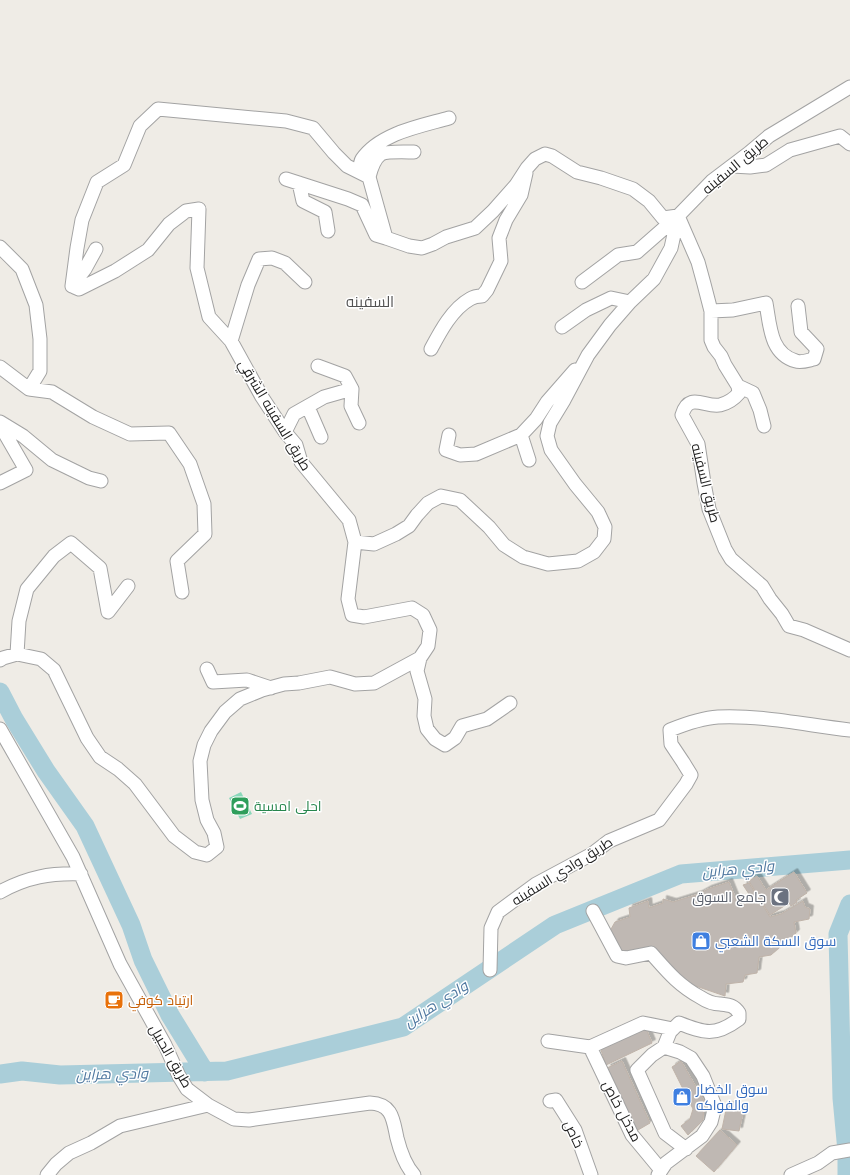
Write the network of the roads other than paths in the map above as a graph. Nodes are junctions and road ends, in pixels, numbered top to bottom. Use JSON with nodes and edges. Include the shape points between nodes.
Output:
{"nodes":[{"id":1,"x":850,"y":87,"type":"edge"},
{"id":2,"x":449,"y":118,"type":"dead end"},
{"id":3,"x":850,"y":144,"type":"edge"},
{"id":4,"x":414,"y":152,"type":"dead end"},
{"id":5,"x":732,"y":166,"type":"junction"},
{"id":6,"x":527,"y":168,"type":"junction"},
{"id":7,"x":364,"y":174,"type":"junction"},
{"id":8,"x":286,"y":179,"type":"dead end"},
{"id":9,"x":299,"y":183,"type":"junction"},
{"id":10,"x":678,"y":216,"type":"junction"},
{"id":11,"x":328,"y":231,"type":"dead end"},
{"id":12,"x":386,"y":238,"type":"junction"},
{"id":13,"x":0,"y":247,"type":"edge"},
{"id":14,"x":96,"y":248,"type":"dead end"},
{"id":15,"x":305,"y":282,"type":"dead end"},
{"id":16,"x":582,"y":282,"type":"dead end"},
{"id":17,"x":72,"y":286,"type":"junction"},
{"id":18,"x":630,"y":302,"type":"junction"},
{"id":19,"x":798,"y":306,"type":"dead end"},
{"id":20,"x":711,"y":312,"type":"junction"},
{"id":21,"x":562,"y":327,"type":"dead end"},
{"id":22,"x":231,"y":341,"type":"junction"},
{"id":23,"x":431,"y":349,"type":"dead end"},
{"id":24,"x":588,"y":355,"type":"junction"},
{"id":25,"x":318,"y":366,"type":"dead end"},
{"id":26,"x":0,"y":367,"type":"edge"},
{"id":27,"x":738,"y":386,"type":"junction"},
{"id":28,"x":29,"y":389,"type":"junction"},
{"id":29,"x":352,"y":389,"type":"junction"},
{"id":30,"x":308,"y":407,"type":"junction"},
{"id":31,"x":0,"y":422,"type":"edge"},
{"id":32,"x":359,"y":423,"type":"dead end"},
{"id":33,"x":0,"y":425,"type":"edge"},
{"id":34,"x":764,"y":426,"type":"dead end"},
{"id":35,"x":285,"y":432,"type":"junction"},
{"id":36,"x":448,"y":435,"type":"dead end"},
{"id":37,"x":521,"y":435,"type":"junction"},
{"id":38,"x":321,"y":437,"type":"dead end"},
{"id":39,"x":528,"y":460,"type":"dead end"},
{"id":40,"x":101,"y":481,"type":"dead end"},
{"id":41,"x":0,"y":483,"type":"edge"},
{"id":42,"x":354,"y":542,"type":"junction"},
{"id":43,"x":128,"y":586,"type":"dead end"},
{"id":44,"x":182,"y":592,"type":"dead end"},
{"id":45,"x":850,"y":650,"type":"edge"},
{"id":46,"x":17,"y":654,"type":"junction"},
{"id":47,"x":420,"y":658,"type":"junction"},
{"id":48,"x":0,"y":660,"type":"edge"},
{"id":49,"x":206,"y":669,"type":"dead end"},
{"id":50,"x":271,"y":688,"type":"junction"},
{"id":51,"x":510,"y":703,"type":"dead end"},
{"id":52,"x":0,"y":729,"type":"edge"},
{"id":53,"x":850,"y":730,"type":"edge"},
{"id":54,"x":81,"y":874,"type":"junction"},
{"id":55,"x":0,"y":892,"type":"edge"},
{"id":56,"x":593,"y":912,"type":"dead end"},
{"id":57,"x":490,"y":970,"type":"dead end"},
{"id":58,"x":673,"y":1029,"type":"junction"},
{"id":59,"x":548,"y":1041,"type":"dead end"},
{"id":60,"x":590,"y":1047,"type":"junction"},
{"id":61,"x":664,"y":1047,"type":"junction"},
{"id":62,"x":550,"y":1101,"type":"dead end"},
{"id":63,"x":208,"y":1105,"type":"junction"},
{"id":64,"x":686,"y":1149,"type":"junction"},
{"id":65,"x":850,"y":1150,"type":"edge"},
{"id":66,"x":660,"y":1173,"type":"edge"},
{"id":67,"x":47,"y":1175,"type":"edge"},
{"id":68,"x":414,"y":1175,"type":"edge"},
{"id":69,"x":591,"y":1175,"type":"edge"},
{"id":70,"x":791,"y":1175,"type":"edge"}],
"edges":[{"from":1,"to":5,"type":"street","name":"طريق السفينه","via":[[769,136]]},
{"from":2,"to":7,"type":"street","via":[[408,129],[386,139],[361,160]]},
{"from":3,"to":5,"type":"street","via":[[840,136],[790,150],[766,165]]},
{"from":4,"to":7,"type":"street","via":[[382,154]]},
{"from":5,"to":10,"type":"street","name":"طريق السفينه","via":[[712,181]]},
{"from":6,"to":10,"type":"street","via":[[535,159],[545,154],[552,156],[577,172],[633,189],[649,201],[663,218]]},
{"from":6,"to":12,"type":"street","via":[[493,211],[475,228],[422,248]]},
{"from":6,"to":23,"type":"street","via":[[522,195],[506,220],[499,238],[501,261],[487,290],[482,296],[471,298],[462,304],[444,326]]},
{"from":7,"to":12,"type":"street"},
{"from":7,"to":17,"type":"street","via":[[347,166],[313,128],[286,121],[158,109],[140,126],[124,166],[97,182],[82,220]]},
{"from":8,"to":9,"type":"street"},
{"from":9,"to":11,"type":"street","via":[[303,201],[325,212]]},
{"from":9,"to":12,"type":"street","via":[[362,205],[376,235]]},
{"from":10,"to":16,"type":"street","name":"طريق السفينه","via":[[637,252],[618,255]]},
{"from":10,"to":18,"type":"street","via":[[671,248],[654,279]]},
{"from":10,"to":20,"type":"street","via":[[698,262]]},
{"from":13,"to":28,"type":"street","via":[[22,269],[36,305],[40,371]]},
{"from":14,"to":17,"type":"street"},
{"from":15,"to":22,"type":"street","via":[[284,263],[272,258],[259,259],[248,285]]},
{"from":17,"to":22,"type":"street","name":"طريق السفينه الشرقي","via":[[79,289],[116,271],[148,250],[170,224],[186,211],[199,209],[196,268],[209,317]]},
{"from":18,"to":21,"type":"street","via":[[611,298],[586,310]]},
{"from":18,"to":24,"type":"street"},
{"from":19,"to":20,"type":"street","via":[[801,332],[817,349],[814,359],[797,362],[782,354],[772,339],[766,303]]},
{"from":20,"to":27,"type":"street","via":[[711,340]]},
{"from":22,"to":35,"type":"street","name":"طريق السفينه الشرقي","via":[[252,382]]},
{"from":24,"to":37,"type":"street"},
{"from":24,"to":42,"type":"street","via":[[550,423],[547,436],[551,450],[598,512],[606,527],[604,539],[594,552],[578,561],[548,564],[523,558],[504,545],[460,500],[441,496],[428,503],[409,526],[396,534],[374,544]]},
{"from":25,"to":29,"type":"street","via":[[345,376]]},
{"from":26,"to":28,"type":"street"},
{"from":27,"to":34,"type":"street","via":[[753,393]]},
{"from":27,"to":45,"type":"street","name":"طريق السفينه","via":[[739,393],[734,399],[720,405],[696,401],[684,408],[682,415],[698,444],[710,509],[725,550],[731,559],[762,586],[789,626]]},
{"from":28,"to":44,"type":"street","via":[[52,392],[92,417],[130,434],[169,433],[190,464],[204,504],[205,534],[177,562]]},
{"from":29,"to":30,"type":"street","via":[[324,397]]},
{"from":29,"to":32,"type":"street","via":[[351,406]]},
{"from":30,"to":35,"type":"street","via":[[294,414]]},
{"from":30,"to":38,"type":"street"},
{"from":31,"to":40,"type":"street","via":[[23,436],[52,460]]},
{"from":33,"to":41,"type":"street","via":[[26,470]]},
{"from":35,"to":42,"type":"street","name":"طريق السفينه الشرقي","via":[[296,445],[301,462],[349,520]]},
{"from":36,"to":37,"type":"street","via":[[446,450],[460,455],[476,454]]},
{"from":37,"to":39,"type":"street"},
{"from":42,"to":47,"type":"street","name":"طريق السفينه الشرقي","via":[[348,599],[352,615],[364,617],[412,608],[424,615],[430,630],[428,646]]},
{"from":43,"to":46,"type":"street","via":[[108,612],[100,568],[71,543],[54,556],[27,589],[19,621]]},
{"from":46,"to":48,"type":"street"},
{"from":46,"to":50,"type":"street","via":[[41,658],[54,670],[87,738],[100,757],[135,784],[179,841],[195,852],[207,855],[217,847],[202,800],[200,761],[204,746],[211,731],[235,703]]},
{"from":47,"to":50,"type":"street","via":[[374,683],[355,684],[330,677]]},
{"from":47,"to":51,"type":"street","via":[[417,670],[425,700],[424,716],[427,730],[445,745],[455,738],[462,726],[487,719]]},
{"from":49,"to":50,"type":"street","via":[[213,682],[247,680]]},
{"from":52,"to":54,"type":"street","name":"طريق الحبيل","via":[[74,857]]},
{"from":53,"to":57,"type":"street","name":"طريق وادي السفينه","via":[[771,720],[717,717],[694,721],[670,730],[670,744],[691,775],[659,820],[609,841],[592,854],[536,884],[498,912],[491,928]]},
{"from":54,"to":55,"type":"street","via":[[57,873],[13,885]]},
{"from":54,"to":63,"type":"street","name":"طريق الحبيل","via":[[120,964],[166,1045],[179,1076],[187,1089]]},
{"from":56,"to":58,"type":"street","via":[[617,956],[626,958],[651,953],[681,985],[700,997],[735,1007],[739,1012],[739,1019],[719,1030],[707,1032],[679,1023]]},
{"from":58,"to":60,"type":"street","via":[[643,1023]]},
{"from":58,"to":61,"type":"street"},
{"from":59,"to":60,"type":"street"},
{"from":60,"to":66,"type":"street","name":"مدخل خاص","via":[[632,1135]]},
{"from":61,"to":64,"type":"street","via":[[637,1070],[665,1133]]},
{"from":61,"to":64,"type":"street","via":[[691,1058],[703,1076],[715,1106],[711,1122],[702,1136]]},
{"from":62,"to":69,"type":"street","name":"خاص","via":[[556,1100],[575,1130]]},
{"from":63,"to":67,"type":"street","via":[[120,1126],[69,1153]]},
{"from":63,"to":68,"type":"street","name":"طريق الحبيل","via":[[234,1119],[249,1120],[379,1103],[391,1113],[399,1144]]},
{"from":64,"to":66,"type":"street","via":[[666,1163]]},
{"from":65,"to":70,"type":"street","via":[[832,1154]]}]}
